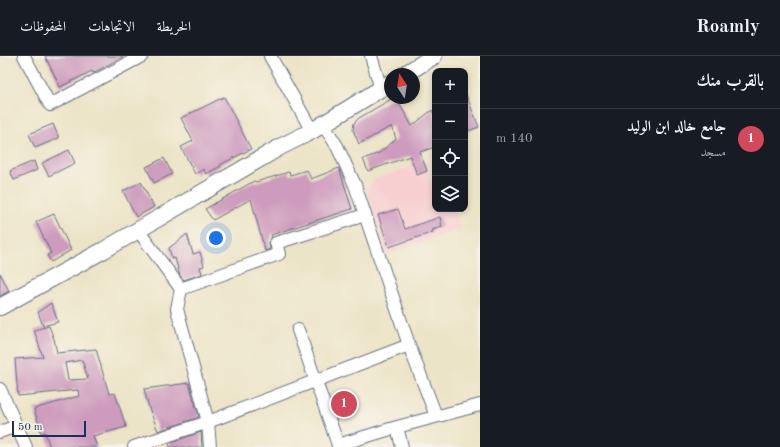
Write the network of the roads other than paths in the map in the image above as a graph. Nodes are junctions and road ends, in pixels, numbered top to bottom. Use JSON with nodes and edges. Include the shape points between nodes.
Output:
{"nodes":[{"id":1,"x":24,"y":56,"type":"edge"},
{"id":2,"x":142,"y":56,"type":"edge"},
{"id":3,"x":270,"y":56,"type":"edge"},
{"id":4,"x":371,"y":56,"type":"edge"},
{"id":5,"x":434,"y":56,"type":"edge"},
{"id":6,"x":415,"y":68,"type":"edge"},
{"id":7,"x":384,"y":82,"type":"edge"},
{"id":8,"x":384,"y":87,"type":"edge"},
{"id":9,"x":318,"y":127,"type":"junction"},
{"id":10,"x":365,"y":215,"type":"junction"},
{"id":11,"x":143,"y":237,"type":"junction"},
{"id":12,"x":181,"y":289,"type":"junction"},
{"id":13,"x":0,"y":307,"type":"edge"},
{"id":14,"x":0,"y":318,"type":"edge"},
{"id":15,"x":298,"y":330,"type":"dead end"},
{"id":16,"x":409,"y":345,"type":"junction"},
{"id":17,"x":316,"y":381,"type":"junction"},
{"id":18,"x":0,"y":389,"type":"edge"},
{"id":19,"x":480,"y":404,"type":"edge"},
{"id":20,"x":436,"y":416,"type":"junction"},
{"id":21,"x":208,"y":422,"type":"junction"},
{"id":22,"x":16,"y":426,"type":"junction"},
{"id":23,"x":397,"y":427,"type":"junction"},
{"id":24,"x":0,"y":432,"type":"edge"},
{"id":25,"x":335,"y":446,"type":"edge"},
{"id":26,"x":26,"y":447,"type":"edge"},
{"id":27,"x":134,"y":447,"type":"edge"},
{"id":28,"x":210,"y":447,"type":"edge"},
{"id":29,"x":402,"y":447,"type":"edge"}],
"edges":[{"from":1,"to":2,"type":"street","via":[[50,105]]},
{"from":3,"to":9,"type":"street"},
{"from":4,"to":7,"type":"street"},
{"from":5,"to":6,"type":"main road"},
{"from":8,"to":9,"type":"main road"},
{"from":9,"to":10,"type":"street","via":[[337,146],[355,185]]},
{"from":9,"to":11,"type":"main road","via":[[278,158]]},
{"from":9,"to":13,"type":"main road"},
{"from":10,"to":12,"type":"street","via":[[276,243],[279,254]]},
{"from":10,"to":16,"type":"street"},
{"from":11,"to":12,"type":"street"},
{"from":11,"to":14,"type":"main road"},
{"from":12,"to":21,"type":"street","via":[[177,309]]},
{"from":15,"to":17,"type":"street"},
{"from":16,"to":17,"type":"street"},
{"from":16,"to":20,"type":"street"},
{"from":17,"to":21,"type":"street"},
{"from":17,"to":25,"type":"street"},
{"from":18,"to":22,"type":"street"},
{"from":19,"to":20,"type":"street"},
{"from":20,"to":23,"type":"street"},
{"from":21,"to":27,"type":"street"},
{"from":21,"to":28,"type":"street"},
{"from":22,"to":24,"type":"street"},
{"from":22,"to":26,"type":"street"},
{"from":23,"to":25,"type":"street"},
{"from":23,"to":29,"type":"street"}]}
